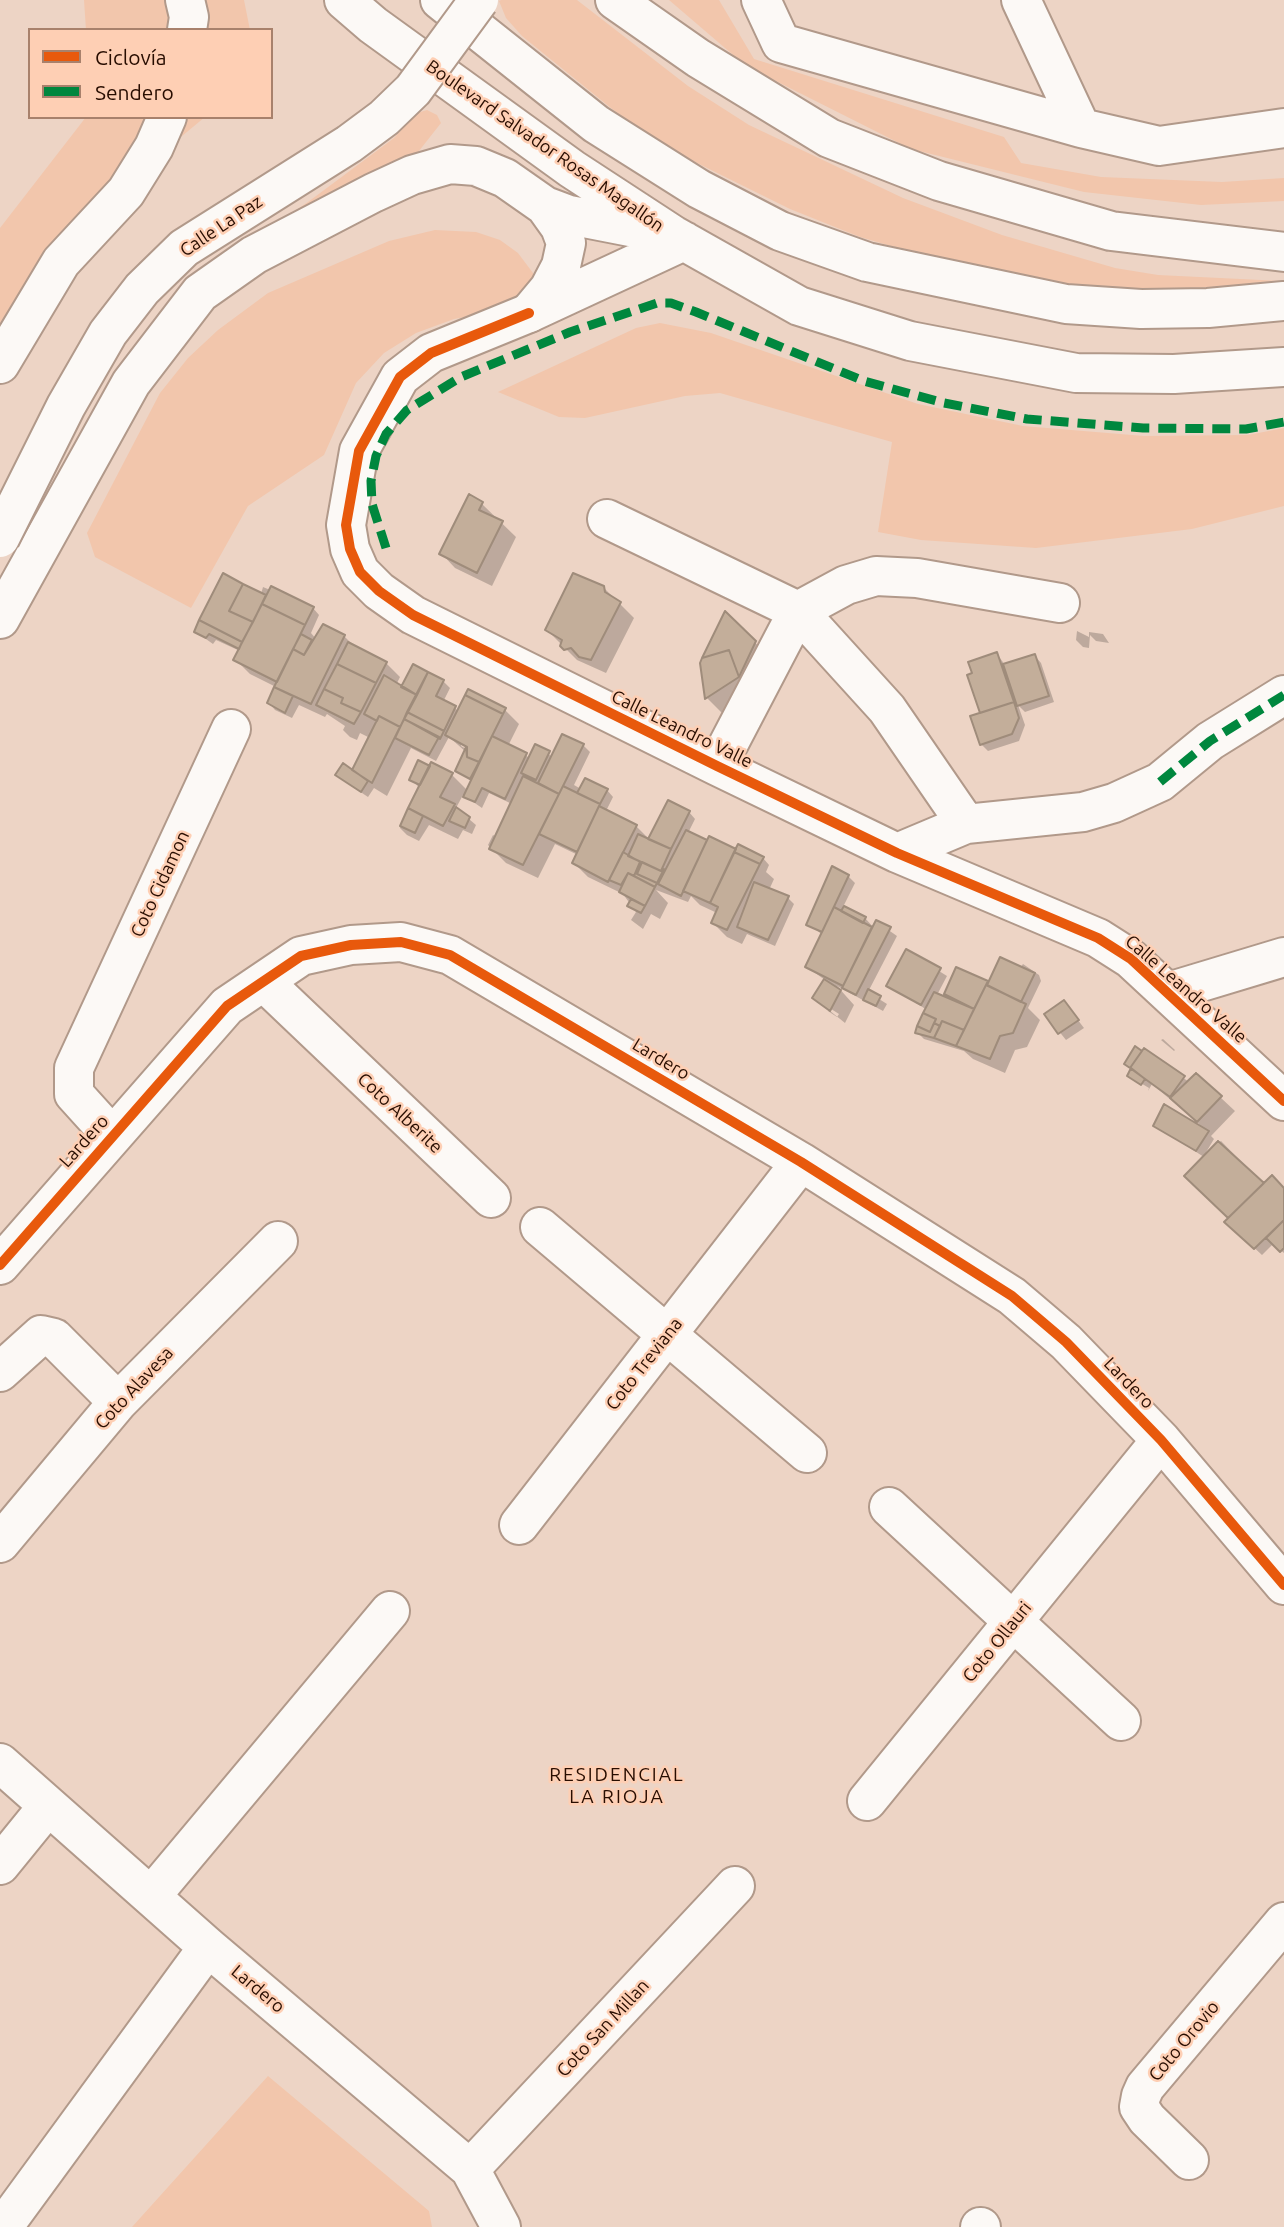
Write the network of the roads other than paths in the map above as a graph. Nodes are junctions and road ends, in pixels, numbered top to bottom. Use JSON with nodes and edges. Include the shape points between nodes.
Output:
{"nodes":[{"id":1,"x":185,"y":0,"type":"edge"},
{"id":2,"x":344,"y":0,"type":"edge"},
{"id":3,"x":439,"y":0,"type":"edge"},
{"id":4,"x":457,"y":0,"type":"edge"},
{"id":5,"x":479,"y":0,"type":"edge"},
{"id":6,"x":615,"y":0,"type":"edge"},
{"id":7,"x":761,"y":0,"type":"edge"},
{"id":8,"x":1021,"y":0,"type":"edge"},
{"id":9,"x":187,"y":28,"type":"edge"},
{"id":10,"x":166,"y":119,"type":"edge"},
{"id":11,"x":1082,"y":128,"type":"junction"},
{"id":12,"x":1284,"y":128,"type":"edge"},
{"id":13,"x":545,"y":206,"type":"junction"},
{"id":14,"x":678,"y":238,"type":"junction"},
{"id":15,"x":1284,"y":252,"type":"edge"},
{"id":16,"x":1284,"y":301,"type":"edge"},
{"id":17,"x":529,"y":313,"type":"junction"},
{"id":18,"x":0,"y":364,"type":"edge"},
{"id":19,"x":1284,"y":367,"type":"edge"},
{"id":20,"x":0,"y":482,"type":"edge"},
{"id":21,"x":607,"y":519,"type":"dead end"},
{"id":22,"x":0,"y":538,"type":"edge"},
{"id":23,"x":1060,"y":603,"type":"dead end"},
{"id":24,"x":798,"y":611,"type":"junction"},
{"id":25,"x":0,"y":619,"type":"edge"},
{"id":26,"x":1284,"y":695,"type":"edge"},
{"id":27,"x":231,"y":729,"type":"dead end"},
{"id":28,"x":717,"y":766,"type":"junction"},
{"id":29,"x":966,"y":824,"type":"junction"},
{"id":30,"x":897,"y":853,"type":"junction"},
{"id":31,"x":1284,"y":957,"type":"edge"},
{"id":32,"x":264,"y":982,"type":"junction"},
{"id":33,"x":1168,"y":992,"type":"junction"},
{"id":34,"x":1284,"y":1101,"type":"edge"},
{"id":35,"x":112,"y":1136,"type":"junction"},
{"id":36,"x":801,"y":1162,"type":"junction"},
{"id":37,"x":491,"y":1198,"type":"dead end"},
{"id":38,"x":540,"y":1227,"type":"dead end"},
{"id":39,"x":278,"y":1241,"type":"dead end"},
{"id":40,"x":0,"y":1265,"type":"edge"},
{"id":41,"x":667,"y":1333,"type":"junction"},
{"id":42,"x":0,"y":1372,"type":"edge"},
{"id":43,"x":118,"y":1402,"type":"junction"},
{"id":44,"x":1161,"y":1440,"type":"junction"},
{"id":45,"x":807,"y":1453,"type":"dead end"},
{"id":46,"x":889,"y":1507,"type":"dead end"},
{"id":47,"x":519,"y":1525,"type":"dead end"},
{"id":48,"x":0,"y":1542,"type":"edge"},
{"id":49,"x":1284,"y":1585,"type":"edge"},
{"id":50,"x":390,"y":1611,"type":"dead end"},
{"id":51,"x":1012,"y":1623,"type":"junction"},
{"id":52,"x":1121,"y":1721,"type":"dead end"},
{"id":53,"x":0,"y":1763,"type":"edge"},
{"id":54,"x":867,"y":1801,"type":"dead end"},
{"id":55,"x":48,"y":1806,"type":"junction"},
{"id":56,"x":0,"y":1865,"type":"edge"},
{"id":57,"x":736,"y":1886,"type":"dead end"},
{"id":58,"x":152,"y":1895,"type":"junction"},
{"id":59,"x":1284,"y":1923,"type":"edge"},
{"id":60,"x":208,"y":1947,"type":"junction"},
{"id":61,"x":1189,"y":2160,"type":"dead end"},
{"id":62,"x":470,"y":2169,"type":"junction"},
{"id":63,"x":6,"y":2223,"type":"dead end"},
{"id":64,"x":501,"y":2227,"type":"edge"}],
"edges":[{"from":1,"to":9,"type":"main road"},
{"from":2,"to":14,"type":"main road","name":"Boulevard Salvador Rosas Magallón","via":[[572,169]]},
{"from":3,"to":16,"type":"main road","via":[[596,124],[699,189],[793,236],[867,262],[1066,304],[1141,309]]},
{"from":4,"to":20,"type":"main road","name":"Calle La Paz","via":[[404,70],[350,118],[156,243],[105,299],[74,343]]},
{"from":5,"to":22,"type":"main road","name":"Calle La Paz","bridge":true,"via":[[413,90],[384,118],[184,248],[142,289],[108,333],[66,405]]},
{"from":6,"to":15,"type":"main road","via":[[698,58],[829,138],[939,181],[1111,231]]},
{"from":7,"to":11,"type":"main road","via":[[781,43]]},
{"from":8,"to":11,"type":"main road"},
{"from":10,"to":18,"type":"main road","via":[[126,192],[61,261]]},
{"from":11,"to":12,"type":"main road","via":[[1159,146]]},
{"from":13,"to":14,"type":"main road"},
{"from":13,"to":17,"type":"main road","via":[[566,243],[549,289]]},
{"from":13,"to":25,"type":"main road","via":[[505,178],[476,166],[450,164],[412,175],[343,208],[254,256],[200,293],[131,383]]},
{"from":14,"to":17,"type":"main road","name":"Calle Leandro Valle"},
{"from":14,"to":19,"type":"main road","name":"Boulevard Salvador Rosas Magallón","via":[[799,306],[898,338],[984,357],[1076,373],[1174,374]]},
{"from":17,"to":28,"type":"main road","name":"Calle Leandro Valle","via":[[431,353],[400,377],[359,451],[346,525],[350,549],[360,572],[413,615]]},
{"from":21,"to":24,"type":"main road"},
{"from":23,"to":24,"type":"main road","via":[[917,578],[876,576],[846,585]]},
{"from":24,"to":28,"type":"main road"},
{"from":24,"to":29,"type":"main road","via":[[887,709]]},
{"from":26,"to":29,"type":"main road","via":[[1210,741],[1160,782],[1114,803],[1083,812]]},
{"from":27,"to":35,"type":"main road","name":"Coto Cidamon","via":[[74,1068],[74,1094]]},
{"from":28,"to":30,"type":"main road","name":"Calle Leandro Valle"},
{"from":29,"to":30,"type":"main road"},
{"from":30,"to":33,"type":"main road","name":"Calle Leandro Valle","via":[[1098,938],[1131,959]]},
{"from":31,"to":33,"type":"main road"},
{"from":32,"to":35,"type":"main road","name":"Lardero","via":[[227,1006]]},
{"from":32,"to":36,"type":"main road","name":"Lardero","via":[[301,957],[351,946],[401,942],[450,955]]},
{"from":32,"to":37,"type":"main road","name":"Coto Alberite"},
{"from":33,"to":34,"type":"main road","name":"Calle Leandro Valle"},
{"from":35,"to":40,"type":"main road","name":"Lardero"},
{"from":36,"to":41,"type":"main road","name":"Coto Treviana"},
{"from":36,"to":44,"type":"main road","name":"Lardero","via":[[1012,1296],[1066,1342]]},
{"from":38,"to":41,"type":"main road"},
{"from":39,"to":43,"type":"main road","name":"Coto Alavesa"},
{"from":41,"to":45,"type":"main road"},
{"from":41,"to":47,"type":"main road","name":"Coto Treviana"},
{"from":42,"to":43,"type":"main road","via":[[41,1335],[54,1338]]},
{"from":43,"to":48,"type":"main road","name":"Coto Alavesa"},
{"from":44,"to":49,"type":"main road","name":"Lardero"},
{"from":44,"to":51,"type":"main road","name":"Coto Ollauri"},
{"from":46,"to":51,"type":"main road"},
{"from":50,"to":58,"type":"main road"},
{"from":51,"to":52,"type":"main road"},
{"from":51,"to":54,"type":"main road","name":"Coto Ollauri"},
{"from":53,"to":55,"type":"main road","name":"Lardero"},
{"from":55,"to":56,"type":"main road"},
{"from":55,"to":58,"type":"main road","name":"Lardero"},
{"from":57,"to":62,"type":"main road","name":"Coto San Millan"},
{"from":58,"to":60,"type":"main road","name":"Lardero"},
{"from":59,"to":61,"type":"main road","name":"Coto Orovio","via":[[1141,2096],[1139,2107],[1147,2119]]},
{"from":60,"to":62,"type":"main road","name":"Lardero"},
{"from":60,"to":63,"type":"main road"},
{"from":62,"to":64,"type":"main road","name":"Lardero"}]}
